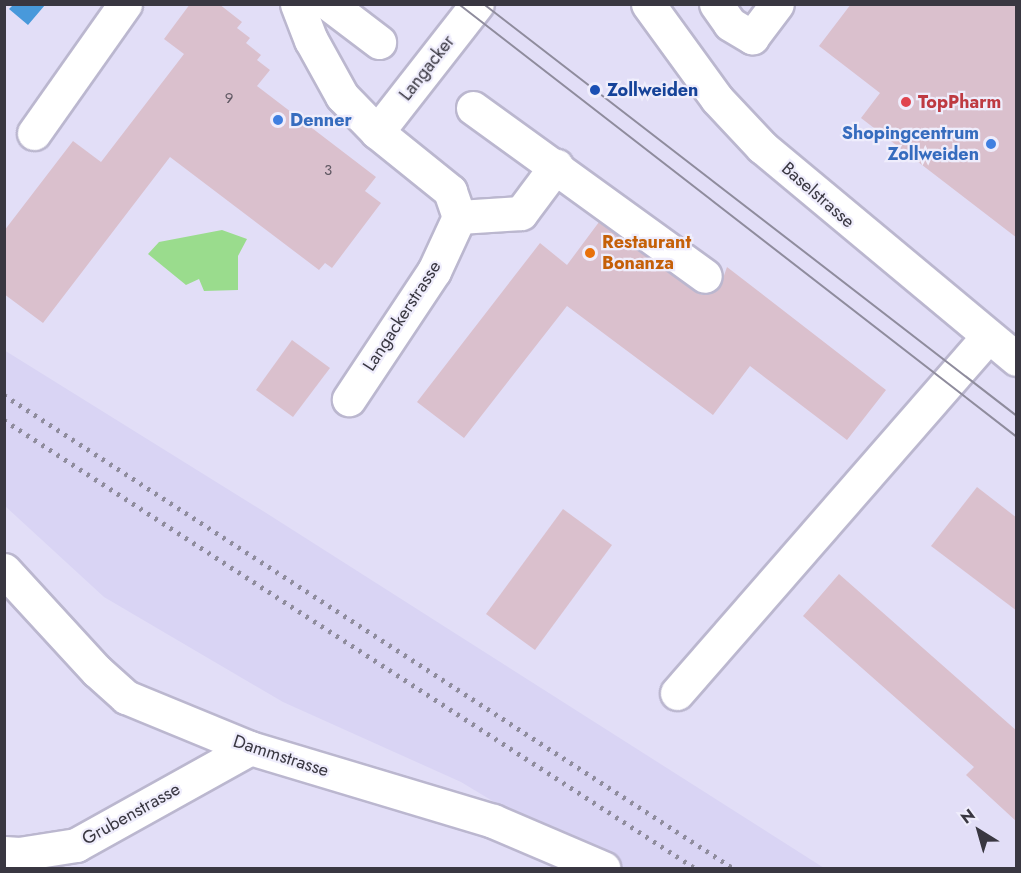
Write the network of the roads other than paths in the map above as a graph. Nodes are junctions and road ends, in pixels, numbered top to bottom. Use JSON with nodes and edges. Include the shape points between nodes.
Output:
{"nodes":[{"id":1,"x":126,"y":4,"type":"edge"},
{"id":2,"x":297,"y":4,"type":"edge"},
{"id":3,"x":329,"y":4,"type":"edge"},
{"id":4,"x":477,"y":4,"type":"edge"},
{"id":5,"x":648,"y":4,"type":"edge"},
{"id":6,"x":716,"y":4,"type":"edge"},
{"id":7,"x":777,"y":4,"type":"edge"},
{"id":8,"x":379,"y":42,"type":"dead end"},
{"id":9,"x":473,"y":108,"type":"dead end"},
{"id":10,"x":377,"y":132,"type":"junction"},
{"id":11,"x":34,"y":133,"type":"dead end"},
{"id":12,"x":556,"y":166,"type":"junction"},
{"id":13,"x":459,"y":217,"type":"junction"},
{"id":14,"x":705,"y":276,"type":"dead end"},
{"id":15,"x":988,"y":337,"type":"junction"},
{"id":16,"x":1017,"y":359,"type":"edge"},
{"id":17,"x":349,"y":399,"type":"dead end"},
{"id":18,"x":4,"y":570,"type":"edge"},
{"id":19,"x":677,"y":693,"type":"dead end"},
{"id":20,"x":250,"y":748,"type":"junction"},
{"id":21,"x":4,"y":853,"type":"edge"},
{"id":22,"x":77,"y":857,"type":"edge"},
{"id":23,"x":603,"y":868,"type":"edge"}],
"edges":[{"from":1,"to":11,"type":"street"},
{"from":2,"to":10,"type":"street","via":[[311,40],[342,96]]},
{"from":3,"to":8,"type":"street"},
{"from":4,"to":10,"type":"street","name":"Langacker"},
{"from":5,"to":15,"type":"street","name":"Baselstrasse","via":[[717,99],[762,147]]},
{"from":6,"to":7,"type":"street","via":[[730,24],[752,37]]},
{"from":9,"to":12,"type":"street"},
{"from":10,"to":13,"type":"street","via":[[450,191]]},
{"from":12,"to":13,"type":"street","via":[[521,213]]},
{"from":12,"to":14,"type":"street"},
{"from":13,"to":17,"type":"street","name":"Langackerstrasse","via":[[434,271]]},
{"from":15,"to":16,"type":"street","name":"Baselstrasse"},
{"from":15,"to":19,"type":"street"},
{"from":18,"to":20,"type":"street","name":"Dammstrasse","via":[[126,697]]},
{"from":20,"to":22,"type":"street","name":"Grubenstrasse"},
{"from":20,"to":23,"type":"street","name":"Dammstrasse","via":[[493,821]]},
{"from":21,"to":22,"type":"street","name":"Grubenstrasse"}]}
